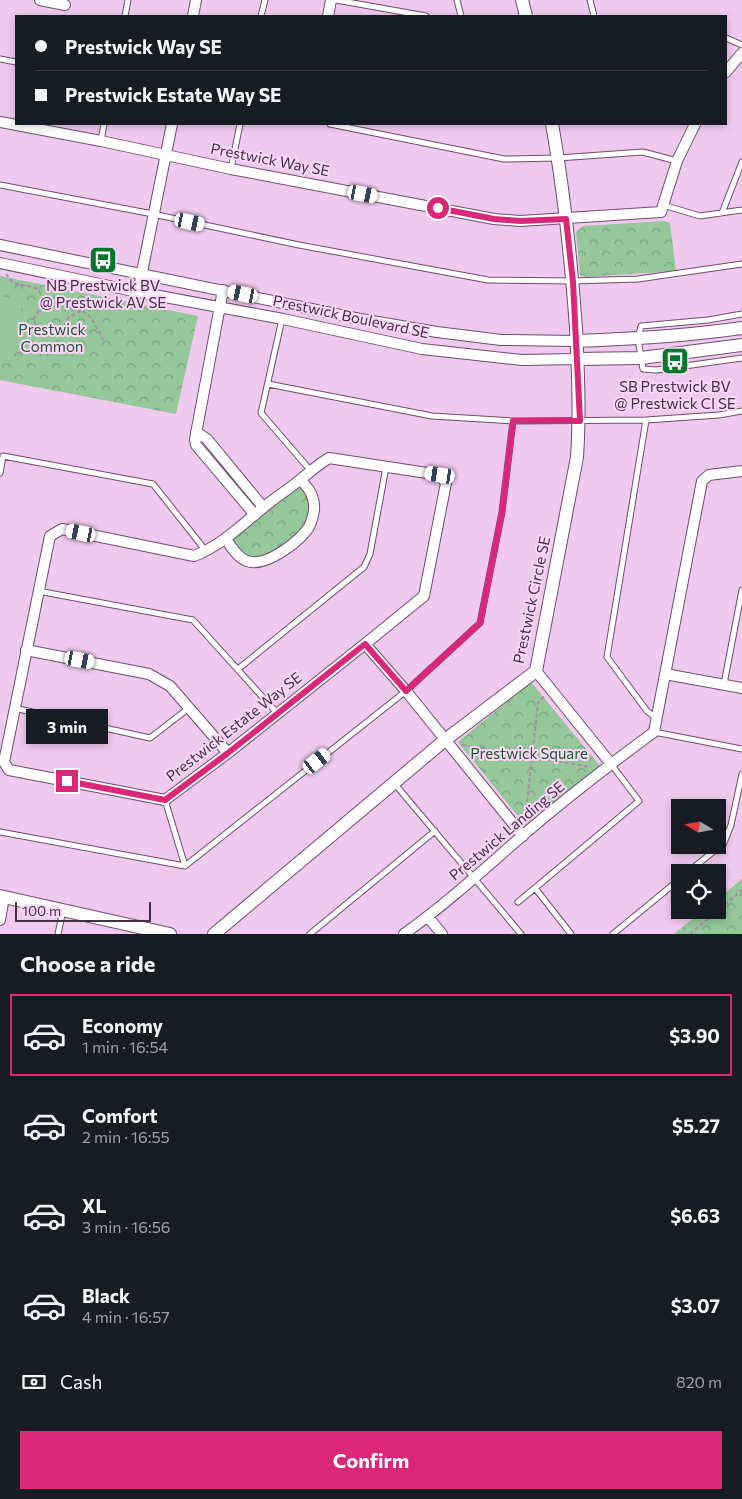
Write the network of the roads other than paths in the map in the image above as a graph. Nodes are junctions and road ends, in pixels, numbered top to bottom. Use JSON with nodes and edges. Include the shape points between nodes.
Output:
{"nodes":[{"id":1,"x":40,"y":0,"type":"edge"},
{"id":2,"x":128,"y":0,"type":"edge"},
{"id":3,"x":196,"y":0,"type":"edge"},
{"id":4,"x":264,"y":0,"type":"edge"},
{"id":5,"x":331,"y":0,"type":"edge"},
{"id":6,"x":336,"y":0,"type":"edge"},
{"id":7,"x":457,"y":0,"type":"edge"},
{"id":8,"x":522,"y":0,"type":"edge"},
{"id":9,"x":590,"y":0,"type":"edge"},
{"id":10,"x":66,"y":2,"type":"edge"},
{"id":11,"x":63,"y":15,"type":"edge"},
{"id":12,"x":125,"y":15,"type":"edge"},
{"id":13,"x":193,"y":15,"type":"edge"},
{"id":14,"x":261,"y":15,"type":"edge"},
{"id":15,"x":328,"y":15,"type":"edge"},
{"id":16,"x":420,"y":15,"type":"edge"},
{"id":17,"x":461,"y":15,"type":"edge"},
{"id":18,"x":526,"y":15,"type":"edge"},
{"id":19,"x":594,"y":15,"type":"edge"},
{"id":20,"x":727,"y":38,"type":"edge"},
{"id":21,"x":742,"y":45,"type":"edge"},
{"id":22,"x":742,"y":53,"type":"edge"},
{"id":23,"x":0,"y":59,"type":"edge"},
{"id":24,"x":15,"y":62,"type":"edge"},
{"id":25,"x":727,"y":71,"type":"edge"},
{"id":26,"x":0,"y":122,"type":"edge"},
{"id":27,"x":15,"y":124,"type":"edge"},
{"id":28,"x":25,"y":125,"type":"edge"},
{"id":29,"x":104,"y":125,"type":"edge"},
{"id":30,"x":172,"y":125,"type":"edge"},
{"id":31,"x":240,"y":125,"type":"edge"},
{"id":32,"x":335,"y":125,"type":"edge"},
{"id":33,"x":552,"y":125,"type":"edge"},
{"id":34,"x":695,"y":125,"type":"edge"},
{"id":35,"x":41,"y":127,"type":"edge"},
{"id":36,"x":101,"y":141,"type":"junction"},
{"id":37,"x":166,"y":154,"type":"junction"},
{"id":38,"x":558,"y":158,"type":"junction"},
{"id":39,"x":677,"y":161,"type":"junction"},
{"id":40,"x":742,"y":162,"type":"edge"},
{"id":41,"x":231,"y":169,"type":"junction"},
{"id":42,"x":0,"y":185,"type":"edge"},
{"id":43,"x":663,"y":205,"type":"junction"},
{"id":44,"x":742,"y":210,"type":"edge"},
{"id":45,"x":722,"y":213,"type":"junction"},
{"id":46,"x":154,"y":214,"type":"junction"},
{"id":47,"x":566,"y":219,"type":"junction"},
{"id":48,"x":0,"y":245,"type":"edge"},
{"id":49,"x":0,"y":263,"type":"edge"},
{"id":50,"x":742,"y":264,"type":"edge"},
{"id":51,"x":142,"y":273,"type":"junction"},
{"id":52,"x":573,"y":282,"type":"junction"},
{"id":53,"x":223,"y":290,"type":"junction"},
{"id":54,"x":138,"y":292,"type":"junction"},
{"id":55,"x":220,"y":308,"type":"junction"},
{"id":56,"x":742,"y":314,"type":"edge"},
{"id":57,"x":283,"y":318,"type":"junction"},
{"id":58,"x":742,"y":328,"type":"edge"},
{"id":59,"x":638,"y":339,"type":"junction"},
{"id":60,"x":576,"y":341,"type":"junction"},
{"id":61,"x":742,"y":345,"type":"edge"},
{"id":62,"x":577,"y":358,"type":"junction"},
{"id":63,"x":641,"y":358,"type":"junction"},
{"id":64,"x":742,"y":358,"type":"edge"},
{"id":65,"x":268,"y":384,"type":"junction"},
{"id":66,"x":742,"y":411,"type":"edge"},
{"id":67,"x":646,"y":420,"type":"junction"},
{"id":68,"x":513,"y":421,"type":"junction"},
{"id":69,"x":580,"y":421,"type":"junction"},
{"id":70,"x":196,"y":432,"type":"junction"},
{"id":71,"x":2,"y":456,"type":"edge"},
{"id":72,"x":386,"y":467,"type":"junction"},
{"id":73,"x":311,"y":471,"type":"junction"},
{"id":74,"x":742,"y":471,"type":"edge"},
{"id":75,"x":0,"y":473,"type":"edge"},
{"id":76,"x":300,"y":480,"type":"junction"},
{"id":77,"x":263,"y":507,"type":"junction"},
{"id":78,"x":255,"y":515,"type":"junction"},
{"id":79,"x":226,"y":539,"type":"junction"},
{"id":80,"x":206,"y":551,"type":"junction"},
{"id":81,"x":742,"y":590,"type":"edge"},
{"id":82,"x":38,"y":591,"type":"junction"},
{"id":83,"x":365,"y":644,"type":"junction"},
{"id":84,"x":26,"y":650,"type":"junction"},
{"id":85,"x":238,"y":670,"type":"junction"},
{"id":86,"x":536,"y":671,"type":"junction"},
{"id":87,"x":665,"y":674,"type":"junction"},
{"id":88,"x":724,"y":684,"type":"junction"},
{"id":89,"x":742,"y":688,"type":"edge"},
{"id":90,"x":406,"y":691,"type":"junction"},
{"id":91,"x":14,"y":708,"type":"junction"},
{"id":92,"x":189,"y":708,"type":"junction"},
{"id":93,"x":277,"y":713,"type":"junction"},
{"id":94,"x":657,"y":718,"type":"junction"},
{"id":95,"x":654,"y":732,"type":"junction"},
{"id":96,"x":447,"y":742,"type":"junction"},
{"id":97,"x":742,"y":749,"type":"edge"},
{"id":98,"x":228,"y":753,"type":"junction"},
{"id":99,"x":608,"y":767,"type":"junction"},
{"id":100,"x":742,"y":774,"type":"edge"},
{"id":101,"x":394,"y":783,"type":"junction"},
{"id":102,"x":165,"y":800,"type":"junction"},
{"id":103,"x":434,"y":831,"type":"junction"},
{"id":104,"x":0,"y":832,"type":"edge"},
{"id":105,"x":523,"y":836,"type":"junction"},
{"id":106,"x":698,"y":864,"type":"edge"},
{"id":107,"x":185,"y":866,"type":"junction"},
{"id":108,"x":475,"y":878,"type":"junction"},
{"id":109,"x":671,"y":886,"type":"edge"},
{"id":110,"x":535,"y":888,"type":"junction"},
{"id":111,"x":2,"y":897,"type":"edge"},
{"id":112,"x":518,"y":902,"type":"dead end"},
{"id":113,"x":62,"y":910,"type":"junction"},
{"id":114,"x":428,"y":917,"type":"junction"},
{"id":115,"x":0,"y":920,"type":"edge"},
{"id":116,"x":120,"y":929,"type":"edge"},
{"id":117,"x":58,"y":934,"type":"edge"},
{"id":118,"x":170,"y":934,"type":"edge"},
{"id":119,"x":214,"y":934,"type":"edge"},
{"id":120,"x":310,"y":934,"type":"edge"},
{"id":121,"x":404,"y":934,"type":"edge"},
{"id":122,"x":442,"y":934,"type":"edge"},
{"id":123,"x":521,"y":934,"type":"edge"},
{"id":124,"x":572,"y":934,"type":"edge"},
{"id":125,"x":613,"y":934,"type":"edge"}],
"edges":[{"from":1,"to":10,"type":"street"},
{"from":2,"to":12,"type":"lane"},
{"from":3,"to":13,"type":"street"},
{"from":4,"to":14,"type":"lane"},
{"from":5,"to":15,"type":"street"},
{"from":6,"to":16,"type":"lane"},
{"from":7,"to":17,"type":"lane"},
{"from":8,"to":18,"type":"street"},
{"from":9,"to":19,"type":"lane"},
{"from":10,"to":11,"type":"street"},
{"from":20,"to":21,"type":"lane"},
{"from":22,"to":25,"type":"street"},
{"from":23,"to":24,"type":"lane"},
{"from":26,"to":27,"type":"street","name":"Prestwick Way SE"},
{"from":28,"to":35,"type":"street","name":"Prestwick Way SE"},
{"from":29,"to":36,"type":"lane"},
{"from":30,"to":37,"type":"street"},
{"from":31,"to":41,"type":"lane"},
{"from":32,"to":38,"type":"lane","via":[[504,159]]},
{"from":33,"to":38,"type":"street","name":"Prestwick Circle SE"},
{"from":34,"to":39,"type":"street"},
{"from":35,"to":36,"type":"street","name":"Prestwick Way SE"},
{"from":36,"to":37,"type":"street","name":"Prestwick Way SE"},
{"from":37,"to":41,"type":"street","name":"Prestwick Way SE"},
{"from":37,"to":46,"type":"street"},
{"from":38,"to":39,"type":"lane","via":[[643,152]]},
{"from":38,"to":47,"type":"street","name":"Prestwick Circle SE"},
{"from":39,"to":43,"type":"street"},
{"from":40,"to":45,"type":"lane"},
{"from":41,"to":47,"type":"street","name":"Prestwick Way SE","via":[[494,219]]},
{"from":42,"to":46,"type":"lane"},
{"from":43,"to":45,"type":"lane","via":[[700,216]]},
{"from":43,"to":47,"type":"street","name":"Prestwick Way SE","via":[[661,212]]},
{"from":44,"to":45,"type":"lane"},
{"from":46,"to":51,"type":"street"},
{"from":46,"to":52,"type":"lane","via":[[488,280]]},
{"from":47,"to":52,"type":"street","name":"Prestwick Circle SE"},
{"from":48,"to":51,"type":"street","name":"Prestwick Boulevard SE"},
{"from":49,"to":54,"type":"street","name":"Prestwick Boulevard SE"},
{"from":50,"to":52,"type":"lane","via":[[638,279]]},
{"from":51,"to":53,"type":"street","name":"Prestwick Boulevard SE"},
{"from":51,"to":54,"type":"street"},
{"from":52,"to":60,"type":"street","name":"Prestwick Circle SE"},
{"from":53,"to":55,"type":"street"},
{"from":53,"to":60,"type":"street","name":"Prestwick Boulevard SE","via":[[437,332],[501,340]]},
{"from":54,"to":55,"type":"street","name":"Prestwick Boulevard SE"},
{"from":55,"to":57,"type":"street","name":"Prestwick Boulevard SE"},
{"from":55,"to":70,"type":"street"},
{"from":56,"to":59,"type":"lane","via":[[641,326]]},
{"from":57,"to":62,"type":"street","name":"Prestwick Boulevard SE","via":[[422,349],[522,360]]},
{"from":57,"to":65,"type":"lane"},
{"from":58,"to":59,"type":"street","name":"Prestwick Boulevard SE"},
{"from":59,"to":60,"type":"street","name":"Prestwick Boulevard SE"},
{"from":59,"to":63,"type":"lane"},
{"from":60,"to":62,"type":"street","name":"Prestwick Circle SE"},
{"from":61,"to":63,"type":"street","name":"Prestwick Boulevard SE"},
{"from":62,"to":63,"type":"street","name":"Prestwick Boulevard SE"},
{"from":62,"to":69,"type":"street","name":"Prestwick Circle SE"},
{"from":63,"to":64,"type":"lane","via":[[644,369],[656,370]]},
{"from":65,"to":68,"type":"lane","via":[[432,416]]},
{"from":65,"to":73,"type":"lane","via":[[261,413]]},
{"from":66,"to":67,"type":"lane"},
{"from":67,"to":69,"type":"lane"},
{"from":67,"to":94,"type":"lane","via":[[607,657],[647,712]]},
{"from":68,"to":69,"type":"lane"},
{"from":68,"to":90,"type":"lane","via":[[502,512],[480,623]]},
{"from":69,"to":86,"type":"street","name":"Prestwick Circle SE","via":[[577,457]]},
{"from":70,"to":77,"type":"street","via":[[207,439]]},
{"from":70,"to":78,"type":"street","via":[[196,445]]},
{"from":71,"to":75,"type":"lane"},
{"from":71,"to":80,"type":"lane","via":[[153,484]]},
{"from":72,"to":73,"type":"street","name":"Prestwick Estate Way SE","via":[[329,458]]},
{"from":72,"to":83,"type":"street","name":"Prestwick Estate Way SE","via":[[440,475],[446,483],[424,596]]},
{"from":72,"to":85,"type":"lane","via":[[370,554],[364,568]]},
{"from":73,"to":76,"type":"street","name":"Prestwick Estate Way SE"},
{"from":74,"to":87,"type":"street","via":[[709,475],[702,481]]},
{"from":76,"to":77,"type":"street","name":"Prestwick Estate Way SE"},
{"from":76,"to":79,"type":"street","via":[[314,500],[314,513],[309,526],[296,541],[272,558],[254,563],[245,561]]},
{"from":77,"to":78,"type":"street","name":"Prestwick Estate Way SE"},
{"from":78,"to":79,"type":"street","name":"Prestwick Estate Way SE"},
{"from":79,"to":80,"type":"street","name":"Prestwick Estate Way SE"},
{"from":80,"to":82,"type":"street","name":"Prestwick Estate Way SE","via":[[194,556],[62,529],[50,536]]},
{"from":81,"to":88,"type":"lane"},
{"from":82,"to":84,"type":"street","name":"Prestwick Estate Way SE"},
{"from":82,"to":85,"type":"lane","via":[[193,620]]},
{"from":83,"to":90,"type":"street"},
{"from":83,"to":93,"type":"street","name":"Prestwick Estate Way SE"},
{"from":84,"to":91,"type":"street","name":"Prestwick Estate Way SE"},
{"from":84,"to":92,"type":"street","via":[[149,674],[170,686]]},
{"from":85,"to":93,"type":"lane"},
{"from":86,"to":96,"type":"street","name":"Prestwick Circle SE"},
{"from":86,"to":99,"type":"street"},
{"from":87,"to":88,"type":"street"},
{"from":87,"to":94,"type":"street"},
{"from":88,"to":89,"type":"street"},
{"from":90,"to":96,"type":"street"},
{"from":90,"to":107,"type":"lane"},
{"from":91,"to":92,"type":"lane","via":[[150,738]]},
{"from":91,"to":102,"type":"street","name":"Prestwick Estate Way SE","via":[[4,762],[9,770]]},
{"from":92,"to":98,"type":"street"},
{"from":93,"to":98,"type":"street","name":"Prestwick Estate Way SE"},
{"from":94,"to":95,"type":"street"},
{"from":95,"to":97,"type":"lane"},
{"from":95,"to":99,"type":"street","name":"Prestwick Landing SE"},
{"from":96,"to":101,"type":"street","name":"Prestwick Circle SE"},
{"from":96,"to":105,"type":"street"},
{"from":98,"to":102,"type":"street","name":"Prestwick Estate Way SE"},
{"from":99,"to":105,"type":"street","name":"Prestwick Landing SE"},
{"from":99,"to":110,"type":"lane","via":[[639,801]]},
{"from":100,"to":106,"type":"lane","via":[[732,825],[724,843]]},
{"from":101,"to":103,"type":"lane"},
{"from":101,"to":119,"type":"street","name":"Prestwick Circle SE"},
{"from":102,"to":107,"type":"lane"},
{"from":103,"to":108,"type":"lane"},
{"from":103,"to":120,"type":"lane"},
{"from":104,"to":107,"type":"lane"},
{"from":105,"to":108,"type":"street","name":"Prestwick Landing SE"},
{"from":108,"to":114,"type":"street","name":"Prestwick Landing SE"},
{"from":108,"to":123,"type":"lane"},
{"from":109,"to":125,"type":"lane"},
{"from":110,"to":112,"type":"lane"},
{"from":110,"to":124,"type":"lane"},
{"from":111,"to":113,"type":"street"},
{"from":111,"to":115,"type":"street"},
{"from":113,"to":116,"type":"street"},
{"from":113,"to":117,"type":"lane"},
{"from":114,"to":121,"type":"street","name":"Prestwick Landing SE"},
{"from":114,"to":122,"type":"street"},
{"from":116,"to":118,"type":"street"}]}
